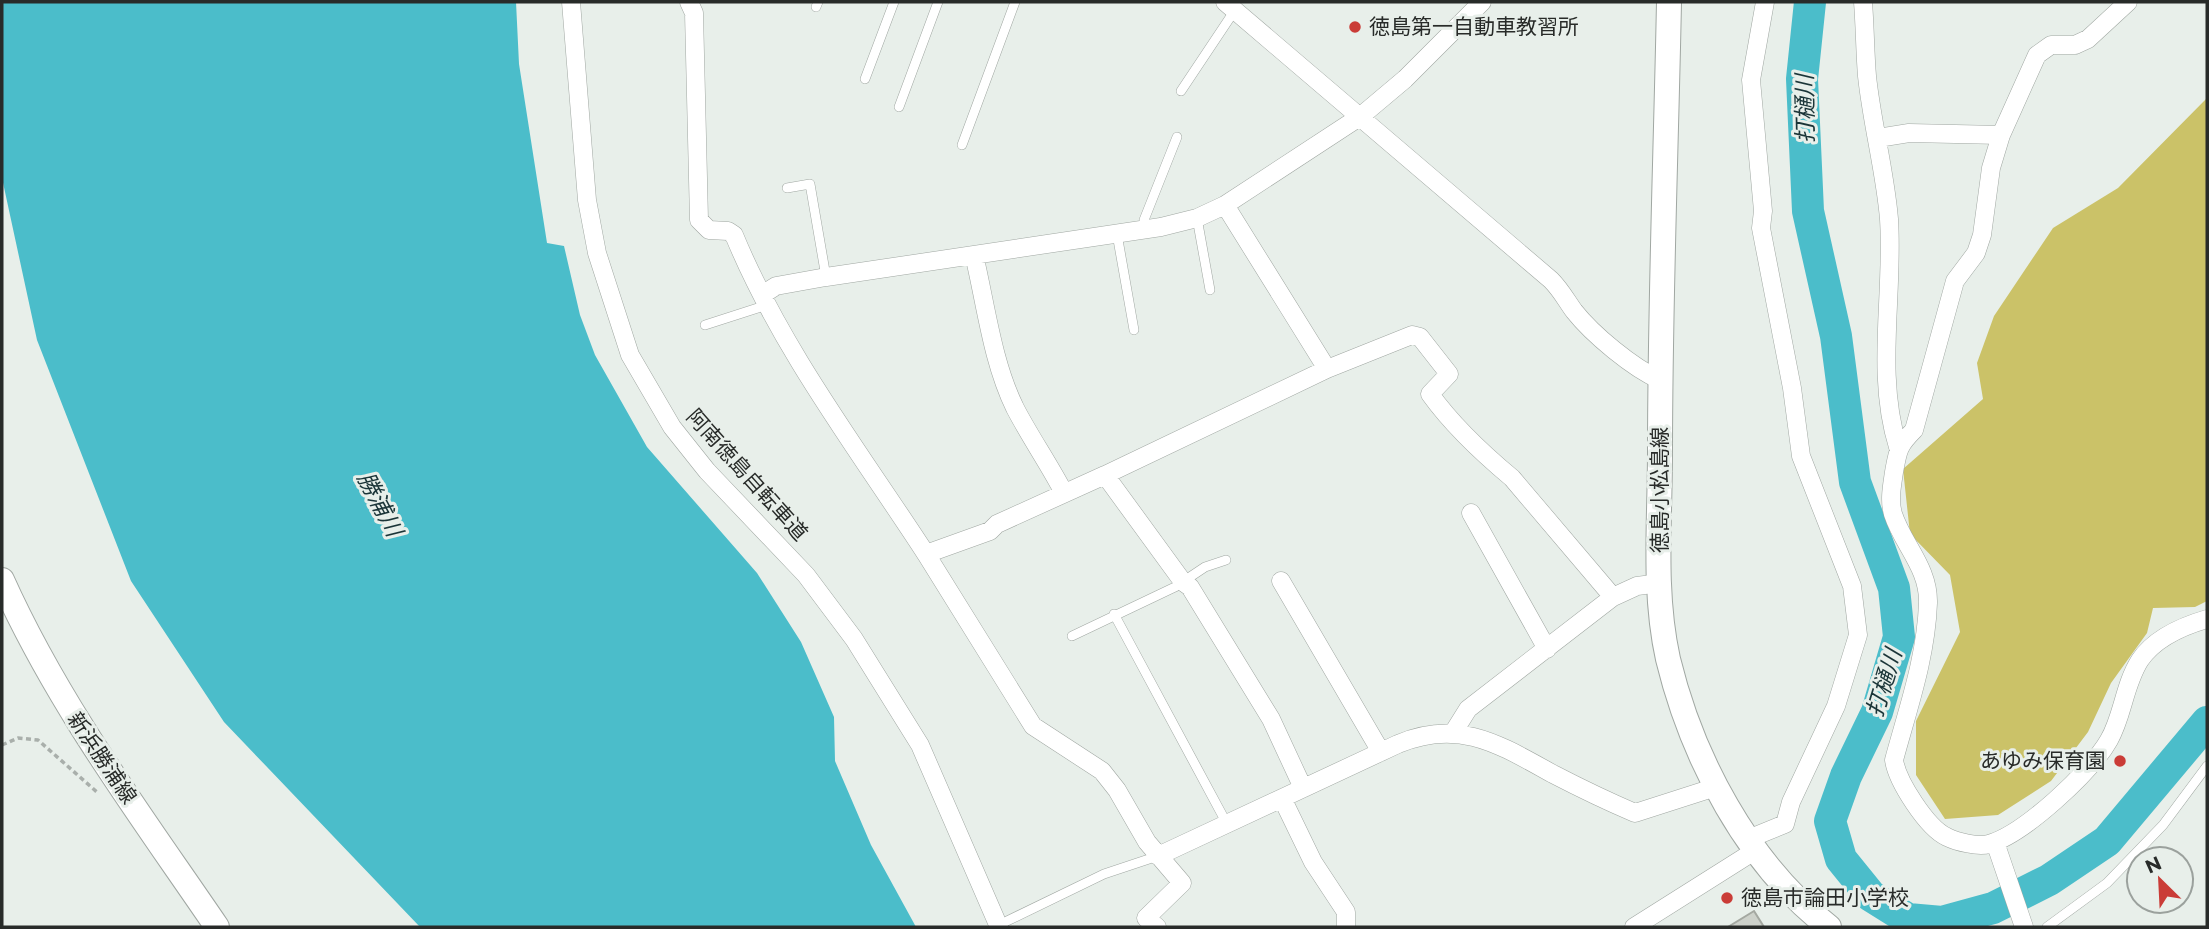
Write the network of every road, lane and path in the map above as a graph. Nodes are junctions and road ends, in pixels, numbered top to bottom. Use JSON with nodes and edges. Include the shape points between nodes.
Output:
{"nodes":[{"id":1,"x":570,"y":2,"type":"edge"},
{"id":2,"x":689,"y":2,"type":"edge"},
{"id":3,"x":894,"y":2,"type":"edge"},
{"id":4,"x":938,"y":2,"type":"edge"},
{"id":5,"x":1015,"y":2,"type":"edge"},
{"id":6,"x":1482,"y":2,"type":"edge"},
{"id":7,"x":1669,"y":2,"type":"edge"},
{"id":8,"x":1765,"y":2,"type":"edge"},
{"id":9,"x":1863,"y":2,"type":"edge"},
{"id":10,"x":2127,"y":2,"type":"edge"},
{"id":11,"x":1230,"y":6,"type":"edge"},
{"id":12,"x":864,"y":79,"type":"dead end"},
{"id":13,"x":1181,"y":91,"type":"dead end"},
{"id":14,"x":899,"y":107,"type":"dead end"},
{"id":15,"x":1361,"y":116,"type":"junction"},
{"id":16,"x":2001,"y":135,"type":"junction"},
{"id":17,"x":1177,"y":137,"type":"dead end"},
{"id":18,"x":1878,"y":138,"type":"junction"},
{"id":19,"x":962,"y":145,"type":"dead end"},
{"id":20,"x":787,"y":188,"type":"dead end"},
{"id":21,"x":1225,"y":205,"type":"junction"},
{"id":22,"x":1197,"y":218,"type":"junction"},
{"id":23,"x":1145,"y":229,"type":"junction"},
{"id":24,"x":1117,"y":234,"type":"junction"},
{"id":25,"x":974,"y":255,"type":"junction"},
{"id":26,"x":826,"y":277,"type":"junction"},
{"id":27,"x":1210,"y":290,"type":"dead end"},
{"id":28,"x":765,"y":300,"type":"junction"},
{"id":29,"x":705,"y":325,"type":"dead end"},
{"id":30,"x":1134,"y":330,"type":"dead end"},
{"id":31,"x":1327,"y":369,"type":"junction"},
{"id":32,"x":1660,"y":380,"type":"junction"},
{"id":33,"x":1898,"y":447,"type":"junction"},
{"id":34,"x":1105,"y":475,"type":"junction"},
{"id":35,"x":1064,"y":493,"type":"junction"},
{"id":36,"x":1471,"y":513,"type":"dead end"},
{"id":37,"x":926,"y":554,"type":"junction"},
{"id":38,"x":1226,"y":560,"type":"dead end"},
{"id":39,"x":1281,"y":581,"type":"dead end"},
{"id":40,"x":1183,"y":582,"type":"junction"},
{"id":41,"x":1660,"y":583,"type":"junction"},
{"id":42,"x":5,"y":593,"type":"edge"},
{"id":43,"x":1613,"y":597,"type":"junction"},
{"id":44,"x":1114,"y":614,"type":"junction"},
{"id":45,"x":2207,"y":620,"type":"edge"},
{"id":46,"x":1072,"y":636,"type":"dead end"},
{"id":47,"x":1547,"y":649,"type":"junction"},
{"id":48,"x":1453,"y":733,"type":"junction"},
{"id":49,"x":2,"y":745,"type":"edge"},
{"id":50,"x":1381,"y":752,"type":"junction"},
{"id":51,"x":2207,"y":766,"type":"edge"},
{"id":52,"x":1716,"y":787,"type":"junction"},
{"id":53,"x":1303,"y":788,"type":"junction"},
{"id":54,"x":100,"y":795,"type":"dead end"},
{"id":55,"x":1282,"y":798,"type":"junction"},
{"id":56,"x":1226,"y":822,"type":"junction"},
{"id":57,"x":1995,"y":842,"type":"junction"},
{"id":58,"x":1752,"y":845,"type":"junction"},
{"id":59,"x":1158,"y":856,"type":"junction"},
{"id":60,"x":1001,"y":925,"type":"edge"},
{"id":61,"x":217,"y":927,"type":"edge"},
{"id":62,"x":1157,"y":927,"type":"edge"},
{"id":63,"x":1346,"y":927,"type":"edge"},
{"id":64,"x":1634,"y":927,"type":"edge"},
{"id":65,"x":1829,"y":927,"type":"edge"},
{"id":66,"x":2025,"y":927,"type":"edge"},
{"id":67,"x":2047,"y":927,"type":"edge"}],
"edges":[{"from":1,"to":60,"type":"street","via":[[587,200],[600,265],[630,355],[679,436],[806,575],[854,639],[920,745]]},
{"from":2,"to":28,"type":"street","via":[[694,13],[699,220],[709,230],[734,235]]},
{"from":3,"to":12,"type":"lane"},
{"from":4,"to":14,"type":"lane"},
{"from":5,"to":19,"type":"lane"},
{"from":6,"to":15,"type":"street"},
{"from":7,"to":32,"type":"main road","name":"徳島小松島線"},
{"from":8,"to":58,"type":"street","via":[[1751,80],[1763,239],[1793,388],[1801,456],[1852,586],[1858,635],[1836,706],[1791,802],[1786,824]]},
{"from":9,"to":18,"type":"street"},
{"from":10,"to":16,"type":"street","via":[[2088,39],[2074,45],[2051,45],[2038,55]]},
{"from":11,"to":13,"type":"lane"},
{"from":11,"to":15,"type":"street"},
{"from":15,"to":21,"type":"street"},
{"from":15,"to":32,"type":"street","via":[[1558,287],[1582,319],[1643,372]]},
{"from":16,"to":18,"type":"street","via":[[1909,133]]},
{"from":16,"to":33,"type":"street","via":[[1991,168],[1982,235],[1976,253],[1955,281],[1914,430]]},
{"from":17,"to":23,"type":"lane","via":[[1144,220]]},
{"from":18,"to":33,"type":"street","via":[[1889,216],[1886,344],[1891,424]]},
{"from":20,"to":26,"type":"lane","via":[[810,184]]},
{"from":21,"to":22,"type":"street"},
{"from":21,"to":31,"type":"street"},
{"from":22,"to":23,"type":"street"},
{"from":22,"to":27,"type":"lane"},
{"from":23,"to":24,"type":"street"},
{"from":24,"to":25,"type":"street"},
{"from":24,"to":30,"type":"lane"},
{"from":25,"to":26,"type":"street"},
{"from":25,"to":35,"type":"street","via":[[1004,380]]},
{"from":26,"to":28,"type":"street","via":[[776,286]]},
{"from":28,"to":29,"type":"lane"},
{"from":28,"to":37,"type":"street"},
{"from":31,"to":34,"type":"street"},
{"from":31,"to":43,"type":"street","via":[[1412,335],[1420,337],[1449,374],[1430,394],[1443,412],[1494,466],[1512,478]]},
{"from":32,"to":41,"type":"main road","name":"徳島小松島線"},
{"from":33,"to":57,"type":"street","via":[[1890,496],[1893,515],[1925,579],[1928,601],[1919,675],[1894,760],[1896,774],[1940,834],[1986,845]]},
{"from":34,"to":35,"type":"street"},
{"from":34,"to":40,"type":"street"},
{"from":35,"to":37,"type":"street","via":[[990,531]]},
{"from":36,"to":47,"type":"street"},
{"from":37,"to":59,"type":"street","via":[[1033,726],[1102,771]]},
{"from":38,"to":40,"type":"lane"},
{"from":39,"to":50,"type":"street"},
{"from":40,"to":44,"type":"lane"},
{"from":40,"to":53,"type":"street","via":[[1270,719]]},
{"from":41,"to":43,"type":"street","via":[[1637,586]]},
{"from":41,"to":52,"type":"main road","name":"徳島小松島線","via":[[1668,657],[1687,719]]},
{"from":42,"to":61,"type":"main road","name":"新浜勝浦線","via":[[79,724]]},
{"from":43,"to":47,"type":"street"},
{"from":44,"to":46,"type":"lane"},
{"from":44,"to":56,"type":"lane"},
{"from":45,"to":57,"type":"street","via":[[2181,627],[2141,659],[2110,738],[2085,774]]},
{"from":47,"to":48,"type":"street","via":[[1468,709]]},
{"from":48,"to":50,"type":"street","via":[[1419,735]]},
{"from":48,"to":52,"type":"street","via":[[1494,742],[1596,797],[1636,813]]},
{"from":49,"to":54,"type":"path","via":[[18,738],[38,740]]},
{"from":50,"to":53,"type":"street"},
{"from":51,"to":67,"type":"lane","via":[[2163,825],[2107,883]]},
{"from":52,"to":58,"type":"main road","name":"徳島小松島線"},
{"from":53,"to":55,"type":"street"},
{"from":55,"to":56,"type":"street"},
{"from":55,"to":63,"type":"street","via":[[1313,862],[1346,912]]},
{"from":56,"to":59,"type":"street"},
{"from":57,"to":66,"type":"street"},
{"from":58,"to":64,"type":"street"},
{"from":58,"to":65,"type":"main road","name":"徳島小松島線"},
{"from":59,"to":60,"type":"lane","via":[[1104,874]]},
{"from":59,"to":62,"type":"street","via":[[1182,883],[1146,918]]}]}
